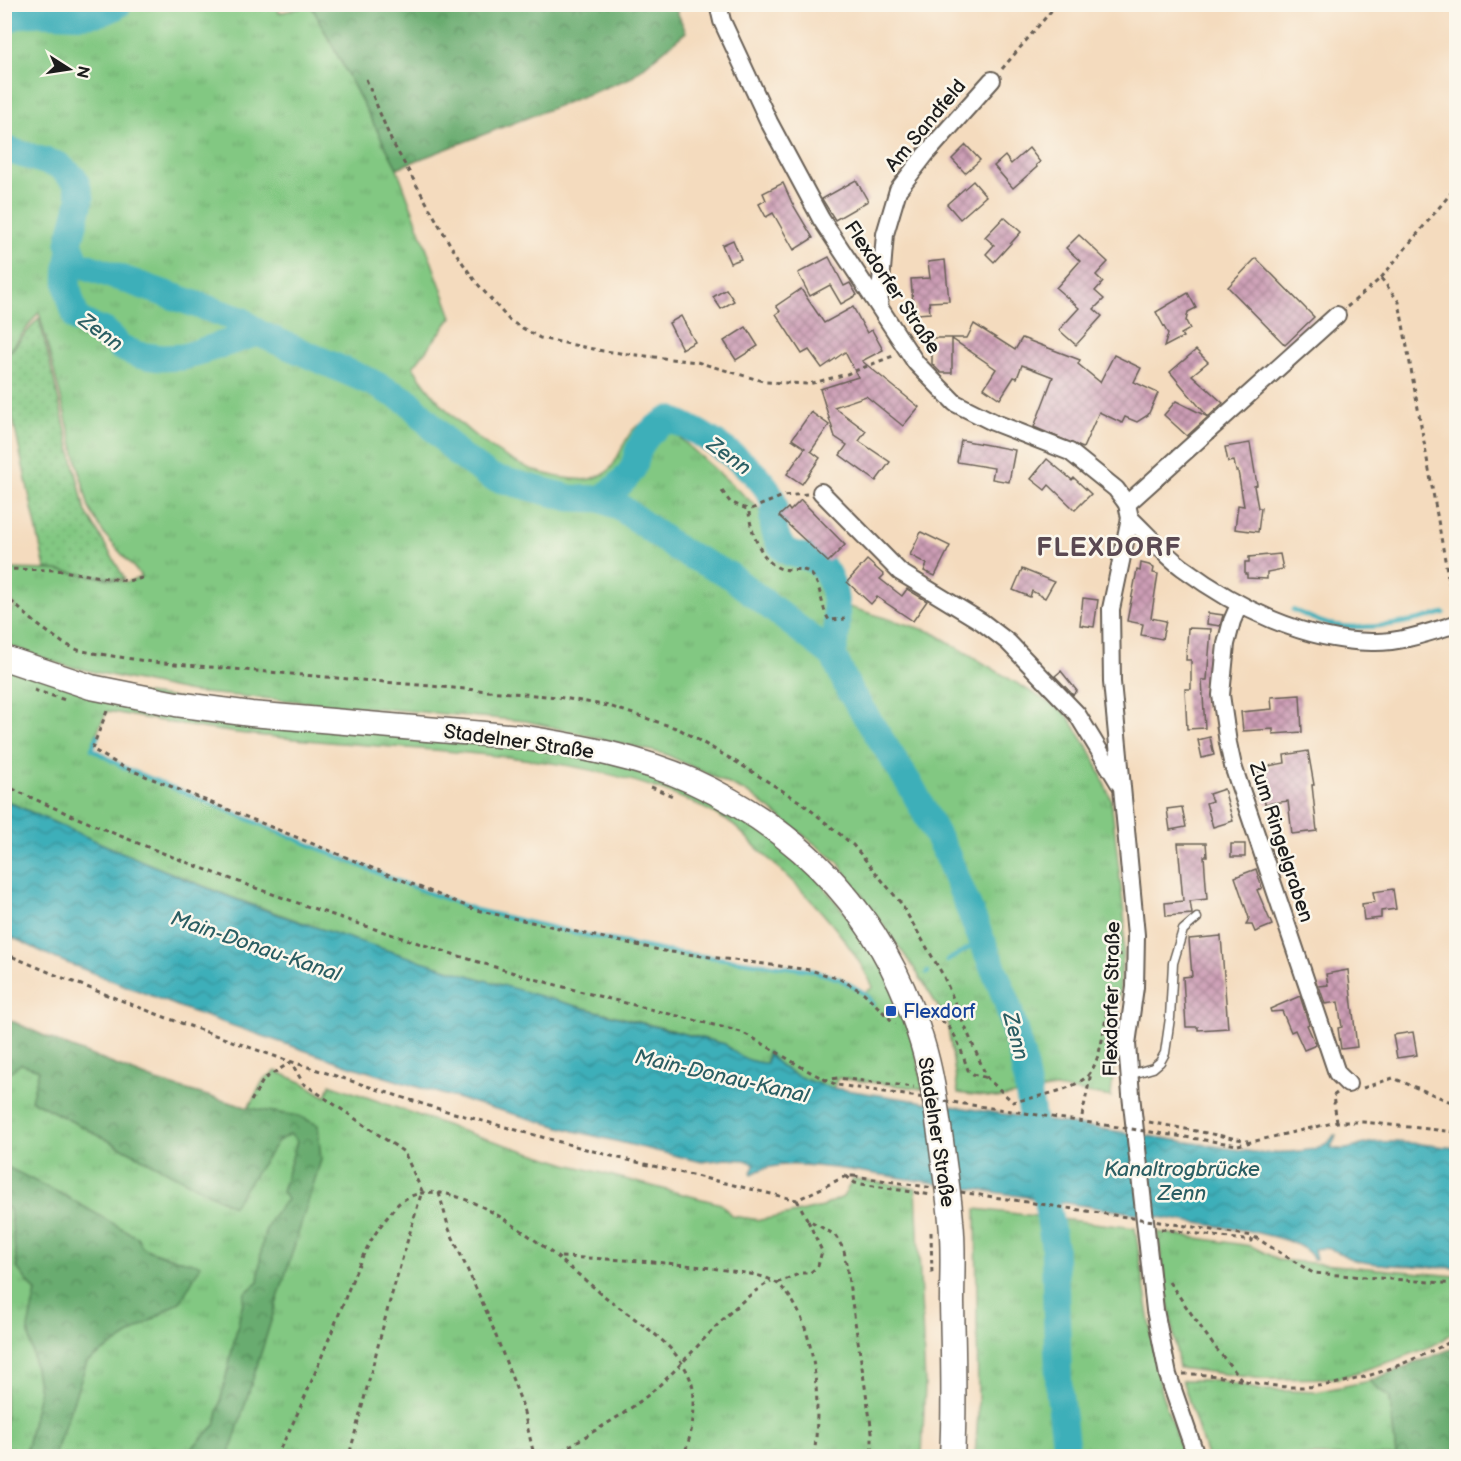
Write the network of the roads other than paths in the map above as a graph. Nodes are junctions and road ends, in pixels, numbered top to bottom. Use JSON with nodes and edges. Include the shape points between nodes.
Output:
{"nodes":[{"id":1,"x":717,"y":4,"type":"edge"},
{"id":2,"x":992,"y":80,"type":"road end"},
{"id":3,"x":879,"y":306,"type":"junction"},
{"id":4,"x":1337,"y":315,"type":"road end"},
{"id":5,"x":821,"y":492,"type":"road end"},
{"id":6,"x":1129,"y":511,"type":"junction"},
{"id":7,"x":1239,"y":605,"type":"junction"},
{"id":8,"x":1455,"y":618,"type":"edge"},
{"id":9,"x":4,"y":658,"type":"edge"},
{"id":10,"x":1122,"y":788,"type":"junction"},
{"id":11,"x":1197,"y":918,"type":"dead end"},
{"id":12,"x":1129,"y":1075,"type":"junction"},
{"id":13,"x":1348,"y":1084,"type":"road end"},
{"id":14,"x":952,"y":1456,"type":"edge"},
{"id":15,"x":1196,"y":1456,"type":"edge"}],
"edges":[{"from":1,"to":3,"type":"street","name":"Flexdorfer Straße","via":[[769,122],[821,219]]},
{"from":2,"to":3,"type":"street","name":"Am Sandfeld","via":[[898,190],[885,234]]},
{"from":3,"to":6,"type":"street","name":"Flexdorfer Straße","via":[[916,363],[955,403],[993,423],[1070,452],[1116,489]]},
{"from":4,"to":6,"type":"street"},
{"from":5,"to":10,"type":"street","name":"Flexdorfer Straße","via":[[900,572],[1008,642],[1077,714]]},
{"from":6,"to":7,"type":"street","name":"Flexdorfer Straße","via":[[1182,567]]},
{"from":6,"to":10,"type":"street","name":"Flexdorfer Straße","via":[[1111,609],[1112,682]]},
{"from":7,"to":8,"type":"street","name":"Flexdorfer Straße","via":[[1320,636],[1373,642],[1411,637]]},
{"from":7,"to":13,"type":"street","name":"Zum Ringelgraben","via":[[1226,645],[1221,695],[1233,766],[1337,1073]]},
{"from":9,"to":14,"type":"main road","name":"Stadelner Straße","via":[[91,687],[176,704],[520,737],[591,750],[691,780],[745,808],[795,844],[840,889],[873,931],[900,981],[923,1043],[934,1091],[952,1224]]},
{"from":10,"to":12,"type":"street","name":"Flexdorfer Straße","via":[[1137,935],[1127,1044]]},
{"from":11,"to":12,"type":"lane","via":[[1183,930],[1173,963],[1165,1053],[1153,1068]]},
{"from":12,"to":15,"type":"street","name":"Flexdorfer Straße","via":[[1155,1310],[1168,1375]]}]}
